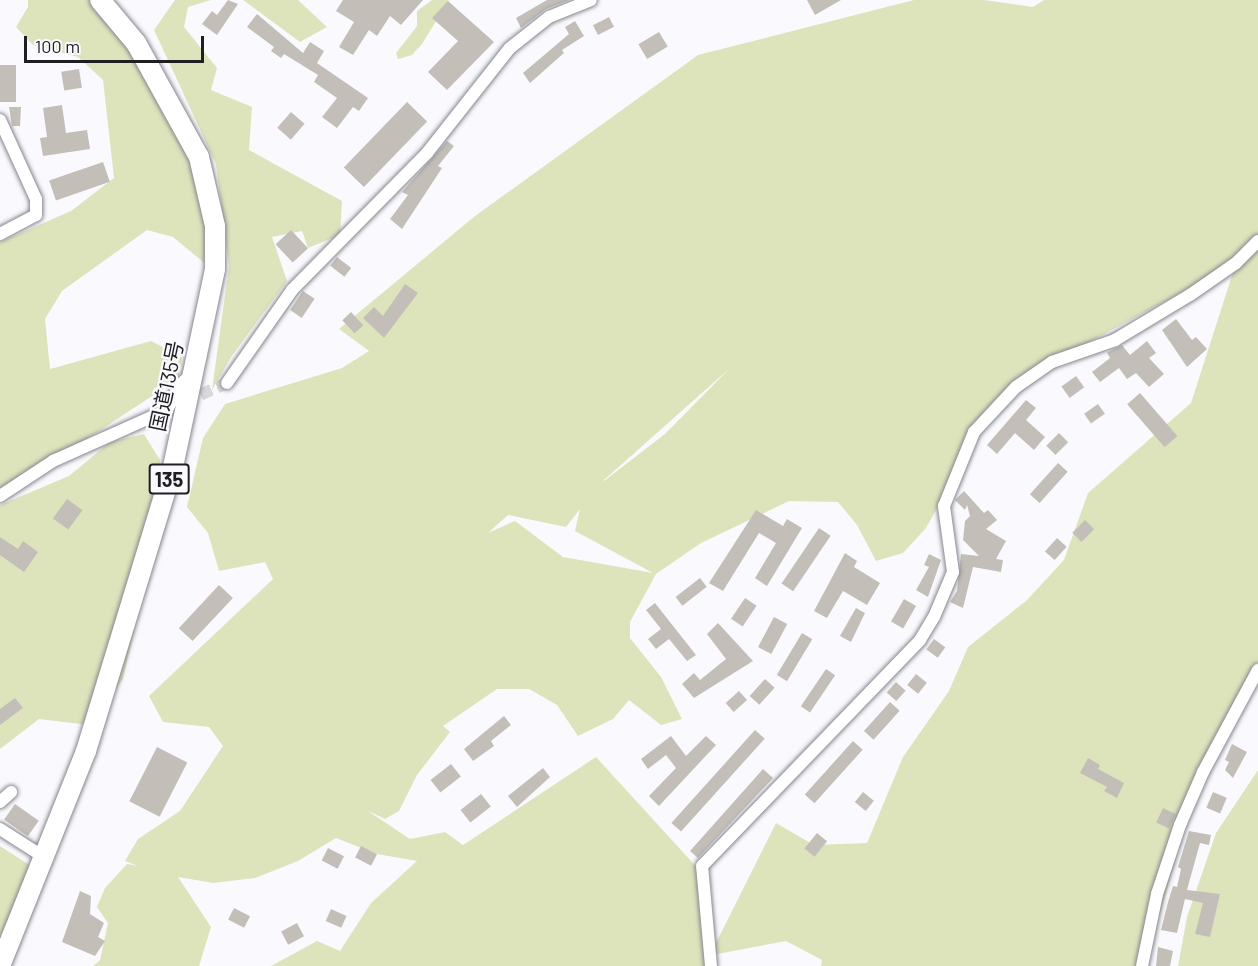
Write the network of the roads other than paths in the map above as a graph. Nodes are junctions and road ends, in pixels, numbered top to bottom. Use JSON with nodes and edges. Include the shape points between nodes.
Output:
{"nodes":[{"id":1,"x":100,"y":0,"type":"edge"},
{"id":2,"x":591,"y":0,"type":"edge"},
{"id":3,"x":0,"y":120,"type":"edge"},
{"id":4,"x":0,"y":234,"type":"edge"},
{"id":5,"x":1258,"y":242,"type":"edge"},
{"id":6,"x":193,"y":373,"type":"junction"},
{"id":7,"x":227,"y":383,"type":"tunnel mouth"},
{"id":8,"x":0,"y":496,"type":"edge"},
{"id":9,"x":1258,"y":670,"type":"edge"},
{"id":10,"x":11,"y":792,"type":"dead end"},
{"id":11,"x":0,"y":802,"type":"edge"},
{"id":12,"x":0,"y":829,"type":"edge"},
{"id":13,"x":44,"y":857,"type":"junction"},
{"id":14,"x":0,"y":966,"type":"edge"},
{"id":15,"x":711,"y":966,"type":"edge"},
{"id":16,"x":1142,"y":966,"type":"edge"}],
"edges":[{"from":1,"to":6,"type":"highway","name":"国道135号","number":"135","via":[[136,43],[199,157],[215,226],[215,269]]},
{"from":2,"to":7,"type":"street","via":[[549,17],[510,48],[427,153],[292,290]]},
{"from":3,"to":4,"type":"street","via":[[36,199],[36,215]]},
{"from":5,"to":15,"type":"street","via":[[1236,263],[1190,295],[1115,340],[1052,362],[1016,387],[974,432],[944,506],[952,572],[925,632],[702,866]]},
{"from":6,"to":8,"type":"street","via":[[180,385],[167,410],[53,461]]},
{"from":6,"to":13,"type":"highway","name":"国道135号","number":"135","via":[[173,467],[86,751]]},
{"from":9,"to":16,"type":"street","via":[[1203,772],[1180,825],[1157,894]]},
{"from":10,"to":11,"type":"street"},
{"from":12,"to":13,"type":"street"},
{"from":13,"to":14,"type":"highway","name":"国道135号","number":"135"}]}
